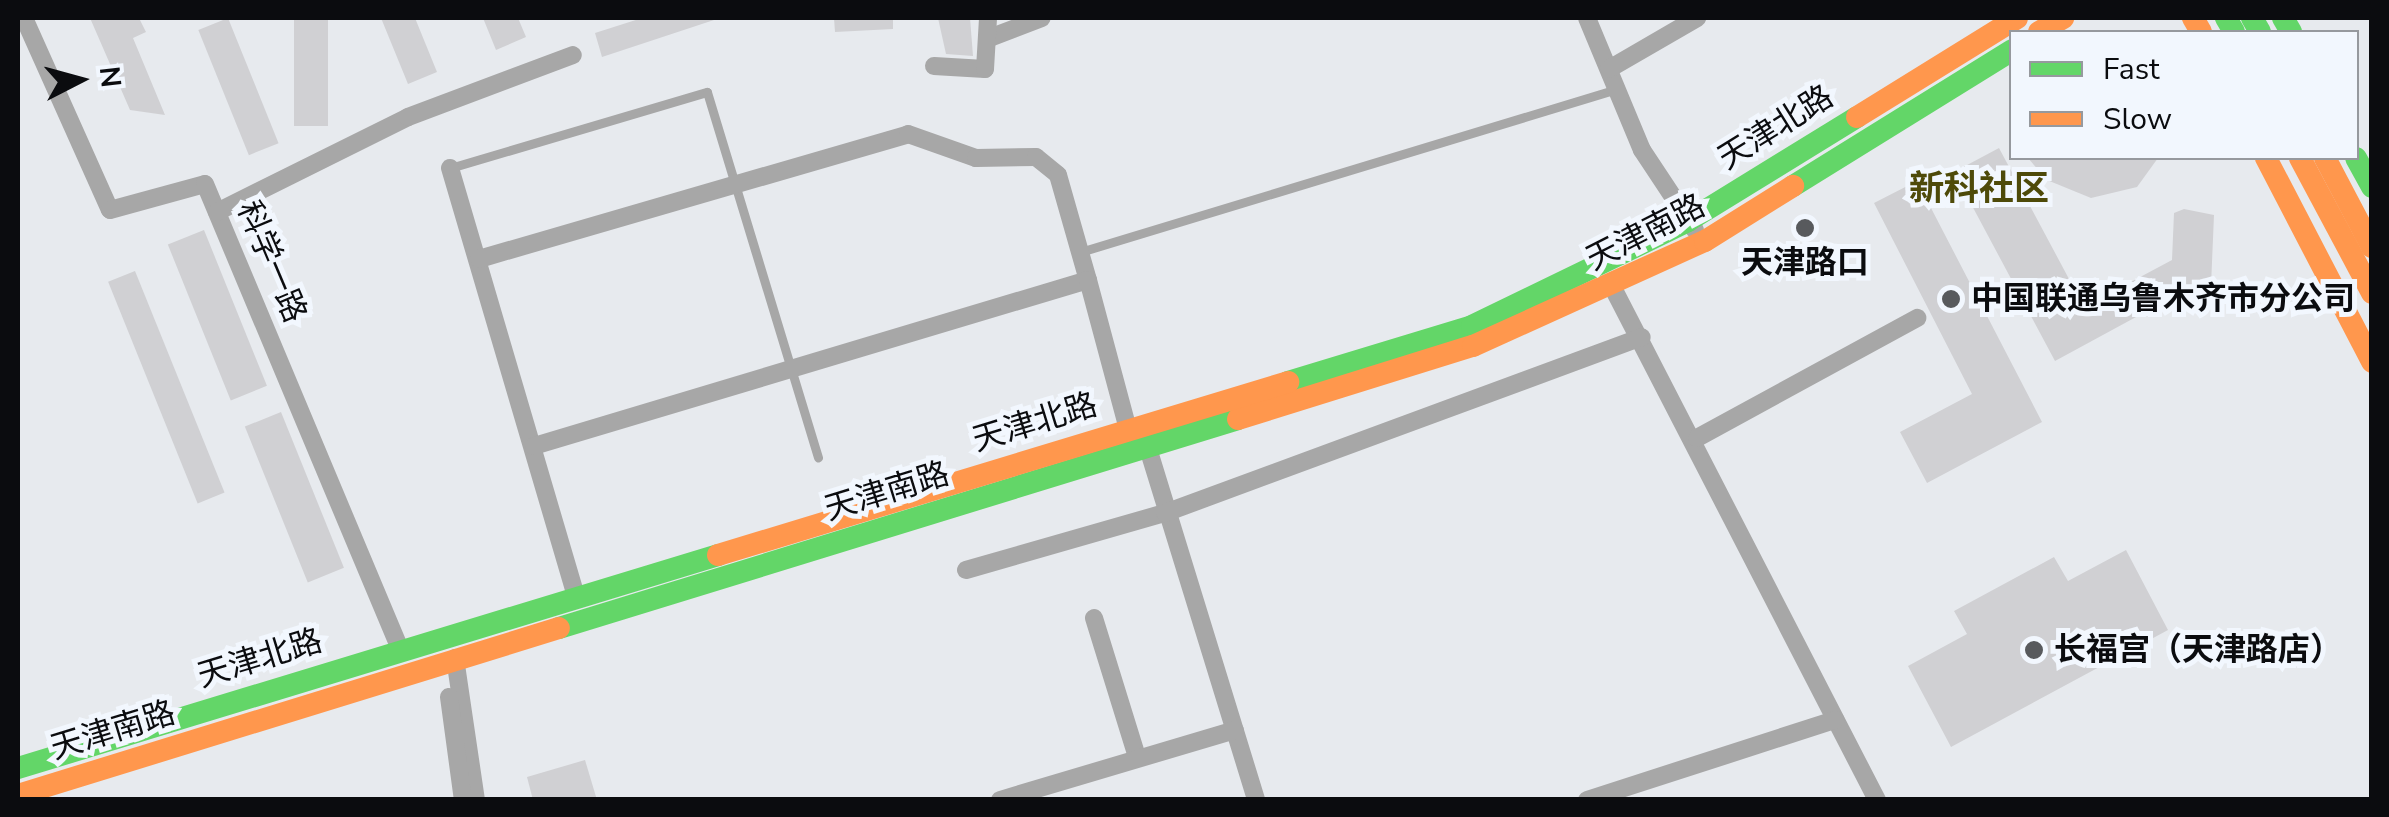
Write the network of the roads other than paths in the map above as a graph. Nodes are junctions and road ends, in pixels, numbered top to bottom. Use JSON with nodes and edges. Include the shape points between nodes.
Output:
{"nodes":[{"id":1,"x":24,"y":18,"type":"edge"},
{"id":2,"x":988,"y":18,"type":"edge"},
{"id":3,"x":1042,"y":18,"type":"edge"},
{"id":4,"x":1588,"y":18,"type":"edge"},
{"id":5,"x":1697,"y":18,"type":"edge"},
{"id":6,"x":2017,"y":18,"type":"edge"},
{"id":7,"x":992,"y":37,"type":"junction"},
{"id":8,"x":2009,"y":52,"type":"edge"},
{"id":9,"x":574,"y":55,"type":"dead end"},
{"id":10,"x":934,"y":66,"type":"dead end"},
{"id":11,"x":1609,"y":70,"type":"junction"},
{"id":12,"x":1617,"y":89,"type":"junction"},
{"id":13,"x":2267,"y":160,"type":"edge"},
{"id":14,"x":2301,"y":160,"type":"edge"},
{"id":15,"x":2326,"y":160,"type":"edge"},
{"id":16,"x":2357,"y":160,"type":"edge"},
{"id":17,"x":450,"y":168,"type":"joint"},
{"id":18,"x":738,"y":182,"type":"junction"},
{"id":19,"x":2372,"y":187,"type":"edge"},
{"id":20,"x":217,"y":212,"type":"junction"},
{"id":21,"x":1688,"y":221,"type":"junction"},
{"id":22,"x":1705,"y":242,"type":"junction"},
{"id":23,"x":2372,"y":246,"type":"edge"},
{"id":24,"x":1080,"y":252,"type":"junction"},
{"id":25,"x":480,"y":259,"type":"junction"},
{"id":26,"x":1088,"y":280,"type":"junction"},
{"id":27,"x":1614,"y":290,"type":"junction"},
{"id":28,"x":2372,"y":294,"type":"edge"},
{"id":29,"x":1918,"y":318,"type":"dead end"},
{"id":30,"x":1642,"y":337,"type":"junction"},
{"id":31,"x":2372,"y":362,"type":"edge"},
{"id":32,"x":792,"y":368,"type":"junction"},
{"id":33,"x":1128,"y":429,"type":"junction"},
{"id":34,"x":1697,"y":438,"type":"junction"},
{"id":35,"x":1148,"y":445,"type":"junction"},
{"id":36,"x":534,"y":446,"type":"junction"},
{"id":37,"x":818,"y":456,"type":"dead end"},
{"id":38,"x":1166,"y":513,"type":"junction"},
{"id":39,"x":966,"y":570,"type":"dead end"},
{"id":40,"x":634,"y":579,"type":"junction"},
{"id":41,"x":576,"y":596,"type":"junction"},
{"id":42,"x":642,"y":602,"type":"junction"},
{"id":43,"x":1094,"y":618,"type":"dead end"},
{"id":44,"x":400,"y":649,"type":"junction"},
{"id":45,"x":450,"y":660,"type":"junction"},
{"id":46,"x":173,"y":720,"type":"junction"},
{"id":47,"x":1835,"y":720,"type":"junction"},
{"id":48,"x":1235,"y":730,"type":"junction"},
{"id":49,"x":180,"y":744,"type":"junction"},
{"id":50,"x":1137,"y":757,"type":"junction"},
{"id":51,"x":18,"y":768,"type":"edge"},
{"id":52,"x":18,"y":794,"type":"edge"},
{"id":53,"x":463,"y":800,"type":"edge"},
{"id":54,"x":476,"y":800,"type":"edge"},
{"id":55,"x":1000,"y":800,"type":"edge"},
{"id":56,"x":1256,"y":800,"type":"edge"},
{"id":57,"x":1587,"y":800,"type":"edge"},
{"id":58,"x":1878,"y":800,"type":"edge"}],
"edges":[{"from":1,"to":20,"type":"street","name":"科学一路","via":[[110,210],[205,184]]},
{"from":2,"to":7,"type":"street"},
{"from":3,"to":7,"type":"street"},
{"from":4,"to":11,"type":"street"},
{"from":5,"to":11,"type":"street"},
{"from":6,"to":21,"type":"street","name":"天津北路"},
{"from":7,"to":10,"type":"street","via":[[984,69]]},
{"from":8,"to":22,"type":"street","name":"天津南路"},
{"from":9,"to":20,"type":"street","via":[[408,118]]},
{"from":11,"to":12,"type":"street"},
{"from":12,"to":21,"type":"street"},
{"from":12,"to":24,"type":"lane"},
{"from":13,"to":31,"type":"street"},
{"from":14,"to":28,"type":"street"},
{"from":15,"to":23,"type":"street"},
{"from":16,"to":19,"type":"street"},
{"from":17,"to":18,"type":"lane","via":[[708,92]]},
{"from":17,"to":25,"type":"street"},
{"from":18,"to":24,"type":"street","via":[[908,134],[976,158],[1036,157],[1058,175]]},
{"from":18,"to":25,"type":"street"},
{"from":18,"to":32,"type":"lane"},
{"from":20,"to":44,"type":"street","name":"科学一路"},
{"from":21,"to":22,"type":"street"},
{"from":21,"to":33,"type":"street","name":"天津北路","via":[[1472,326]]},
{"from":22,"to":27,"type":"street","name":"天津南路"},
{"from":24,"to":26,"type":"street"},
{"from":25,"to":36,"type":"street"},
{"from":26,"to":32,"type":"street"},
{"from":26,"to":33,"type":"street"},
{"from":27,"to":30,"type":"street"},
{"from":27,"to":35,"type":"street","name":"天津南路","via":[[1473,346]]},
{"from":29,"to":34,"type":"street"},
{"from":30,"to":34,"type":"street"},
{"from":30,"to":38,"type":"street"},
{"from":32,"to":36,"type":"street"},
{"from":32,"to":37,"type":"lane"},
{"from":33,"to":40,"type":"street","name":"天津北路"},
{"from":34,"to":47,"type":"street"},
{"from":35,"to":38,"type":"street"},
{"from":35,"to":42,"type":"street","name":"天津南路"},
{"from":36,"to":41,"type":"street"},
{"from":38,"to":39,"type":"street"},
{"from":38,"to":48,"type":"street"},
{"from":40,"to":41,"type":"street","name":"天津北路"},
{"from":40,"to":42,"type":"street"},
{"from":41,"to":44,"type":"street","name":"天津北路"},
{"from":42,"to":45,"type":"street","name":"天津南路"},
{"from":43,"to":50,"type":"street"},
{"from":44,"to":46,"type":"street","name":"天津北路"},
{"from":45,"to":49,"type":"street","name":"天津南路"},
{"from":45,"to":53,"type":"street"},
{"from":45,"to":54,"type":"street"},
{"from":46,"to":49,"type":"street"},
{"from":46,"to":51,"type":"street","name":"天津北路"},
{"from":47,"to":57,"type":"street"},
{"from":47,"to":58,"type":"street"},
{"from":48,"to":50,"type":"street"},
{"from":48,"to":56,"type":"street"},
{"from":49,"to":52,"type":"street","name":"天津南路"},
{"from":50,"to":55,"type":"street"}]}
